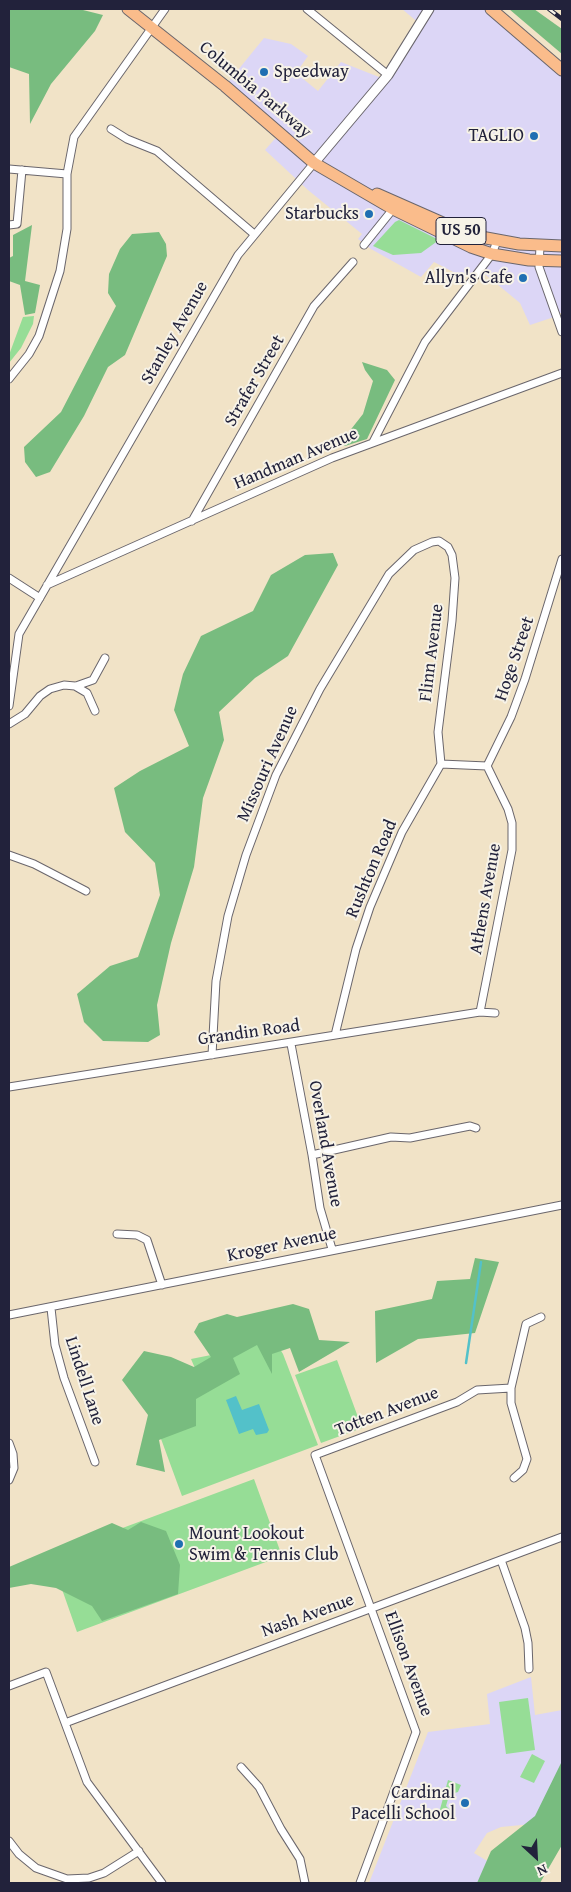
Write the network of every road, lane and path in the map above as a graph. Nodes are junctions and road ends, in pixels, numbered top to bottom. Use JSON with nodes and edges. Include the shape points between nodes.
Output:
{"nodes":[{"id":1,"x":128,"y":9,"type":"edge"},
{"id":2,"x":165,"y":9,"type":"edge"},
{"id":3,"x":307,"y":9,"type":"edge"},
{"id":4,"x":429,"y":9,"type":"edge"},
{"id":5,"x":491,"y":9,"type":"edge"},
{"id":6,"x":152,"y":27,"type":"junction"},
{"id":7,"x":562,"y":70,"type":"edge"},
{"id":8,"x":388,"y":75,"type":"junction"},
{"id":9,"x":111,"y":129,"type":"dead end"},
{"id":10,"x":314,"y":163,"type":"junction"},
{"id":11,"x":9,"y":169,"type":"edge"},
{"id":12,"x":22,"y":170,"type":"junction"},
{"id":13,"x":67,"y":174,"type":"junction"},
{"id":14,"x":363,"y":190,"type":"junction"},
{"id":15,"x":393,"y":209,"type":"junction"},
{"id":16,"x":9,"y":225,"type":"edge"},
{"id":17,"x":254,"y":234,"type":"junction"},
{"id":18,"x":497,"y":241,"type":"junction"},
{"id":19,"x":364,"y":245,"type":"dead end"},
{"id":20,"x":540,"y":246,"type":"junction"},
{"id":21,"x":562,"y":246,"type":"edge"},
{"id":22,"x":492,"y":254,"type":"junction"},
{"id":23,"x":539,"y":260,"type":"junction"},
{"id":24,"x":562,"y":260,"type":"edge"},
{"id":25,"x":353,"y":262,"type":"dead end"},
{"id":26,"x":562,"y":332,"type":"edge"},
{"id":27,"x":562,"y":373,"type":"edge"},
{"id":28,"x":9,"y":379,"type":"edge"},
{"id":29,"x":373,"y":442,"type":"junction"},
{"id":30,"x":192,"y":521,"type":"junction"},
{"id":31,"x":448,"y":547,"type":"joint"},
{"id":32,"x":562,"y":558,"type":"edge"},
{"id":33,"x":9,"y":578,"type":"edge"},
{"id":34,"x":47,"y":584,"type":"junction"},
{"id":35,"x":40,"y":598,"type":"junction"},
{"id":36,"x":105,"y":658,"type":"dead end"},
{"id":37,"x":75,"y":686,"type":"junction"},
{"id":38,"x":9,"y":706,"type":"edge"},
{"id":39,"x":94,"y":711,"type":"dead end"},
{"id":40,"x":9,"y":724,"type":"edge"},
{"id":41,"x":441,"y":764,"type":"junction"},
{"id":42,"x":487,"y":766,"type":"junction"},
{"id":43,"x":9,"y":855,"type":"edge"},
{"id":44,"x":86,"y":891,"type":"dead end"},
{"id":45,"x":480,"y":1012,"type":"junction"},
{"id":46,"x":495,"y":1013,"type":"dead end"},
{"id":47,"x":335,"y":1036,"type":"junction"},
{"id":48,"x":291,"y":1044,"type":"junction"},
{"id":49,"x":212,"y":1055,"type":"junction"},
{"id":50,"x":9,"y":1087,"type":"edge"},
{"id":51,"x":476,"y":1128,"type":"dead end"},
{"id":52,"x":312,"y":1155,"type":"junction"},
{"id":53,"x":562,"y":1205,"type":"edge"},
{"id":54,"x":117,"y":1234,"type":"dead end"},
{"id":55,"x":332,"y":1250,"type":"junction"},
{"id":56,"x":162,"y":1285,"type":"junction"},
{"id":57,"x":51,"y":1308,"type":"junction"},
{"id":58,"x":9,"y":1315,"type":"edge"},
{"id":59,"x":541,"y":1317,"type":"dead end"},
{"id":60,"x":511,"y":1388,"type":"junction"},
{"id":61,"x":9,"y":1443,"type":"edge"},
{"id":62,"x":315,"y":1455,"type":"joint"},
{"id":63,"x":96,"y":1462,"type":"dead end"},
{"id":64,"x":514,"y":1478,"type":"dead end"},
{"id":65,"x":9,"y":1480,"type":"edge"},
{"id":66,"x":562,"y":1537,"type":"edge"},
{"id":67,"x":501,"y":1560,"type":"junction"},
{"id":68,"x":372,"y":1608,"type":"junction"},
{"id":69,"x":529,"y":1669,"type":"dead end"},
{"id":70,"x":9,"y":1686,"type":"edge"},
{"id":71,"x":64,"y":1723,"type":"junction"},
{"id":72,"x":241,"y":1767,"type":"dead end"},
{"id":73,"x":9,"y":1841,"type":"edge"},
{"id":74,"x":139,"y":1851,"type":"junction"},
{"id":75,"x":162,"y":1883,"type":"edge"},
{"id":76,"x":305,"y":1883,"type":"edge"},
{"id":77,"x":360,"y":1883,"type":"edge"}],
"edges":[{"from":1,"to":6,"type":"main road","name":"Columbia Parkway","number":"US 50"},
{"from":2,"to":6,"type":"street"},
{"from":3,"to":8,"type":"street"},
{"from":4,"to":8,"type":"street","name":"Stanley Avenue"},
{"from":5,"to":7,"type":"main road"},
{"from":6,"to":10,"type":"main road","name":"Columbia Parkway","number":"US 50"},
{"from":6,"to":13,"type":"street","via":[[74,137]]},
{"from":8,"to":10,"type":"street","name":"Stanley Avenue"},
{"from":9,"to":17,"type":"street","via":[[127,140],[157,150]]},
{"from":10,"to":14,"type":"main road","name":"Columbia Parkway","number":"US 50"},
{"from":10,"to":17,"type":"street","name":"Stanley Avenue"},
{"from":11,"to":12,"type":"street"},
{"from":12,"to":13,"type":"street"},
{"from":12,"to":16,"type":"street","via":[[17,224]]},
{"from":13,"to":28,"type":"street","via":[[67,230],[60,271],[39,336]]},
{"from":14,"to":15,"type":"main road","name":"Columbia Parkway","number":"US 50"},
{"from":14,"to":18,"type":"main road","name":"Columbia Parkway","number":"US 50","via":[[387,197],[470,235]]},
{"from":15,"to":19,"type":"street"},
{"from":15,"to":22,"type":"main road","name":"Columbia Parkway","number":"US 50"},
{"from":17,"to":34,"type":"street","name":"Stanley Avenue","via":[[238,255]]},
{"from":18,"to":20,"type":"main road","name":"Columbia Parkway","number":"US 50"},
{"from":18,"to":22,"type":"street"},
{"from":20,"to":21,"type":"main road","name":"Columbia Parkway","number":"US 50"},
{"from":20,"to":23,"type":"street"},
{"from":22,"to":23,"type":"main road","name":"Columbia Parkway","number":"US 50"},
{"from":22,"to":29,"type":"street","via":[[425,342]]},
{"from":23,"to":24,"type":"main road","name":"Columbia Parkway","number":"US 50"},
{"from":23,"to":26,"type":"street"},
{"from":25,"to":30,"type":"street","name":"Strafer Street","via":[[314,306]]},
{"from":27,"to":29,"type":"street","name":"Handman Avenue"},
{"from":29,"to":30,"type":"street","name":"Handman Avenue"},
{"from":30,"to":34,"type":"street","name":"Handman Avenue"},
{"from":31,"to":41,"type":"street","name":"Flinn Avenue","via":[[455,578],[438,732]]},
{"from":31,"to":49,"type":"street","name":"Missouri Avenue","via":[[439,542],[423,545],[405,557],[389,574],[295,735],[260,816],[228,916],[216,981]]},
{"from":32,"to":42,"type":"street","name":"Hoge Street","via":[[525,679]]},
{"from":33,"to":35,"type":"street"},
{"from":34,"to":35,"type":"street","name":"Stanley Avenue"},
{"from":35,"to":38,"type":"street","name":"Stanley Avenue","via":[[19,634]]},
{"from":36,"to":37,"type":"street","via":[[94,680]]},
{"from":37,"to":39,"type":"street","via":[[91,698]]},
{"from":37,"to":40,"type":"street","via":[[50,689],[25,714]]},
{"from":41,"to":42,"type":"street"},
{"from":41,"to":47,"type":"street","name":"Rushton Road","via":[[402,832],[370,907]]},
{"from":42,"to":45,"type":"street","name":"Athens Avenue","via":[[508,809],[512,823],[512,850]]},
{"from":43,"to":44,"type":"street"},
{"from":45,"to":46,"type":"street","name":"Grandin Road"},
{"from":45,"to":47,"type":"street","name":"Grandin Road"},
{"from":47,"to":48,"type":"street","name":"Grandin Road"},
{"from":48,"to":49,"type":"street","name":"Grandin Road"},
{"from":48,"to":52,"type":"street","name":"Overland Avenue"},
{"from":49,"to":50,"type":"street","name":"Grandin Road"},
{"from":51,"to":52,"type":"street","via":[[470,1126],[410,1138],[391,1137]]},
{"from":52,"to":55,"type":"street","name":"Overland Avenue","via":[[320,1208]]},
{"from":53,"to":55,"type":"street","name":"Kroger Avenue"},
{"from":54,"to":56,"type":"street","via":[[137,1235],[147,1240]]},
{"from":55,"to":56,"type":"street","name":"Kroger Avenue"},
{"from":56,"to":57,"type":"street","name":"Kroger Avenue"},
{"from":57,"to":58,"type":"street","name":"Kroger Avenue"},
{"from":57,"to":63,"type":"street","name":"Lindell Lane","via":[[55,1345],[64,1378]]},
{"from":59,"to":60,"type":"street","via":[[526,1324]]},
{"from":60,"to":62,"type":"street","name":"Totten Avenue","via":[[477,1390],[457,1402]]},
{"from":60,"to":64,"type":"street","via":[[511,1403],[527,1459],[523,1470]]},
{"from":61,"to":65,"type":"street","via":[[14,1468]]},
{"from":62,"to":68,"type":"street","name":"Ellison Avenue"},
{"from":66,"to":67,"type":"street","name":"Nash Avenue"},
{"from":67,"to":68,"type":"street","name":"Nash Avenue"},
{"from":67,"to":69,"type":"street","via":[[525,1628]]},
{"from":68,"to":71,"type":"street","name":"Nash Avenue"},
{"from":68,"to":77,"type":"street","name":"Ellison Avenue","via":[[416,1732]]},
{"from":70,"to":71,"type":"street","via":[[46,1672]]},
{"from":71,"to":74,"type":"street","via":[[86,1782]]},
{"from":72,"to":76,"type":"street","via":[[259,1787],[280,1829],[300,1859]]},
{"from":73,"to":74,"type":"street","via":[[36,1868],[67,1879],[90,1878],[104,1873]]},
{"from":74,"to":75,"type":"street"}]}
